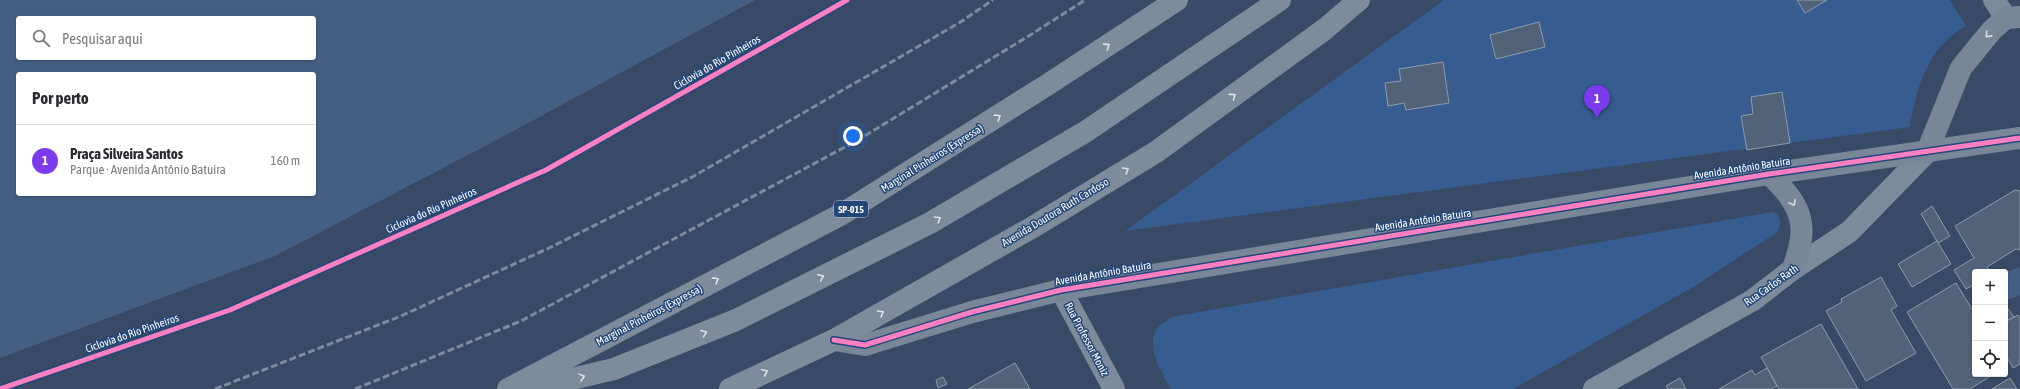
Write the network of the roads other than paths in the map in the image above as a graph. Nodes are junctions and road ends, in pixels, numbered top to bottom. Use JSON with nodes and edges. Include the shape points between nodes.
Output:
{"nodes":[{"id":1,"x":1177,"y":0,"type":"edge"},
{"id":2,"x":1280,"y":0,"type":"edge"},
{"id":3,"x":1359,"y":0,"type":"edge"},
{"id":4,"x":1994,"y":0,"type":"edge"},
{"id":5,"x":2013,"y":17,"type":"edge"},
{"id":6,"x":2020,"y":138,"type":"edge"},
{"id":7,"x":1927,"y":152,"type":"junction"},
{"id":8,"x":1769,"y":174,"type":"junction"},
{"id":9,"x":1793,"y":269,"type":"junction"},
{"id":10,"x":1061,"y":290,"type":"junction"},
{"id":11,"x":834,"y":340,"type":"junction"},
{"id":12,"x":508,"y":389,"type":"edge"},
{"id":13,"x":530,"y":389,"type":"edge"},
{"id":14,"x":730,"y":389,"type":"edge"},
{"id":15,"x":1114,"y":389,"type":"edge"},
{"id":16,"x":1594,"y":389,"type":"edge"}],
"edges":[{"from":12,"to":1,"type":"highway","name":"Marginal Pinheiros (Expressa)","number":"SP-015","one_way":true,"via":[[842,214]]},
{"from":13,"to":2,"type":"highway","one_way":true,"via":[[614,369],[736,320],[930,223],[1085,132]]},
{"from":11,"to":3,"type":"highway","name":"Avenida Doutora Ruth Cardoso","one_way":true,"via":[[1033,227],[1156,152],[1325,29]]},
{"from":4,"to":5,"type":"street"},
{"from":5,"to":7,"type":"street","one_way":true,"via":[[1992,30],[1961,68]]},
{"from":6,"to":7,"type":"street","name":"Avenida Antônio Batuira"},
{"from":7,"to":8,"type":"street","name":"Avenida Antônio Batuira"},
{"from":7,"to":9,"type":"street","name":"Rua Carlos Rath","via":[[1849,232]]},
{"from":8,"to":9,"type":"street","one_way":true,"via":[[1786,191],[1800,218],[1801,237]]},
{"from":8,"to":10,"type":"street","name":"Avenida Antônio Batuira"},
{"from":9,"to":16,"type":"street","name":"Rua Carlos Rath","via":[[1753,300]]},
{"from":10,"to":11,"type":"street","name":"Avenida Antônio Batuira","via":[[972,312],[865,345]]},
{"from":10,"to":15,"type":"street","name":"Rua Professor Moniz"},
{"from":14,"to":11,"type":"highway","name":"Avenida Doutora Ruth Cardoso","one_way":true}]}
